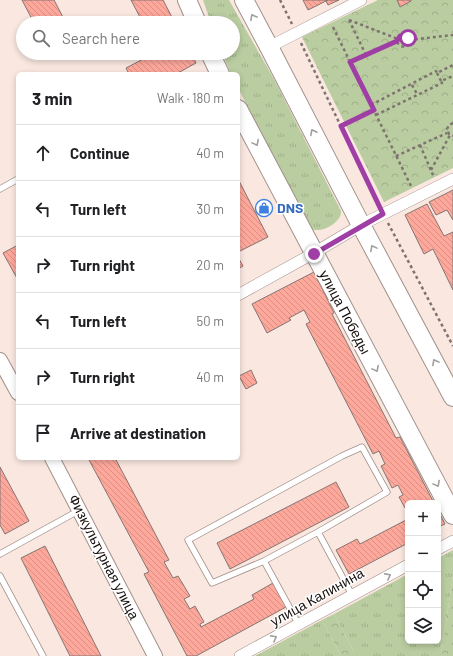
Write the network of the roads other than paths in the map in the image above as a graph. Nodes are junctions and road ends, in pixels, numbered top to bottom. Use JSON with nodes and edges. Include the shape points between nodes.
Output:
{"nodes":[{"id":1,"x":187,"y":0,"type":"edge"},
{"id":2,"x":244,"y":0,"type":"edge"},
{"id":3,"x":361,"y":0,"type":"edge"},
{"id":4,"x":194,"y":16,"type":"edge"},
{"id":5,"x":270,"y":46,"type":"junction"},
{"id":6,"x":212,"y":60,"type":"edge"},
{"id":7,"x":216,"y":72,"type":"edge"},
{"id":8,"x":240,"y":113,"type":"edge"},
{"id":9,"x":453,"y":179,"type":"edge"},
{"id":10,"x":16,"y":180,"type":"edge"},
{"id":11,"x":0,"y":189,"type":"edge"},
{"id":12,"x":361,"y":225,"type":"junction"},
{"id":13,"x":314,"y":254,"type":"junction"},
{"id":14,"x":240,"y":294,"type":"edge"},
{"id":15,"x":0,"y":360,"type":"edge"},
{"id":16,"x":16,"y":389,"type":"edge"},
{"id":17,"x":453,"y":397,"type":"edge"},
{"id":18,"x":53,"y":460,"type":"edge"},
{"id":19,"x":80,"y":510,"type":"junction"},
{"id":20,"x":453,"y":515,"type":"edge"},
{"id":21,"x":318,"y":532,"type":"junction"},
{"id":22,"x":453,"y":541,"type":"edge"},
{"id":23,"x":441,"y":547,"type":"edge"},
{"id":24,"x":0,"y":554,"type":"edge"},
{"id":25,"x":264,"y":561,"type":"junction"},
{"id":26,"x":405,"y":567,"type":"edge"},
{"id":27,"x":0,"y":576,"type":"edge"},
{"id":28,"x":352,"y":595,"type":"junction"},
{"id":29,"x":299,"y":625,"type":"junction"},
{"id":30,"x":43,"y":656,"type":"edge"},
{"id":31,"x":155,"y":656,"type":"edge"},
{"id":32,"x":240,"y":656,"type":"edge"}],
"edges":[{"from":1,"to":4,"type":"main road"},
{"from":5,"to":2,"type":"main road","one_way":true},
{"from":3,"to":5,"type":"street"},
{"from":12,"to":5,"type":"main road","one_way":true},
{"from":6,"to":7,"type":"main road"},
{"from":8,"to":13,"type":"main road","name":"улица Победы","one_way":true},
{"from":9,"to":12,"type":"street"},
{"from":10,"to":11,"type":"lane"},
{"from":12,"to":13,"type":"street"},
{"from":17,"to":12,"type":"main road","one_way":true},
{"from":13,"to":14,"type":"street"},
{"from":13,"to":20,"type":"main road","name":"улица Победы","one_way":true},
{"from":15,"to":16,"type":"street"},
{"from":18,"to":19,"type":"street","name":"Физкультурная улица"},
{"from":19,"to":24,"type":"lane"},
{"from":19,"to":31,"type":"street","name":"Физкультурная улица"},
{"from":21,"to":25,"type":"lane"},
{"from":21,"to":25,"type":"lane","via":[[387,492],[362,447],[188,540],[212,583]]},
{"from":21,"to":28,"type":"lane"},
{"from":22,"to":23,"type":"street"},
{"from":25,"to":29,"type":"lane"},
{"from":28,"to":26,"type":"street","name":"улица Калинина","one_way":true},
{"from":27,"to":30,"type":"lane"},
{"from":28,"to":29,"type":"street","name":"улица Калинина"},
{"from":32,"to":29,"type":"street","name":"улица Калинина","one_way":true}]}
